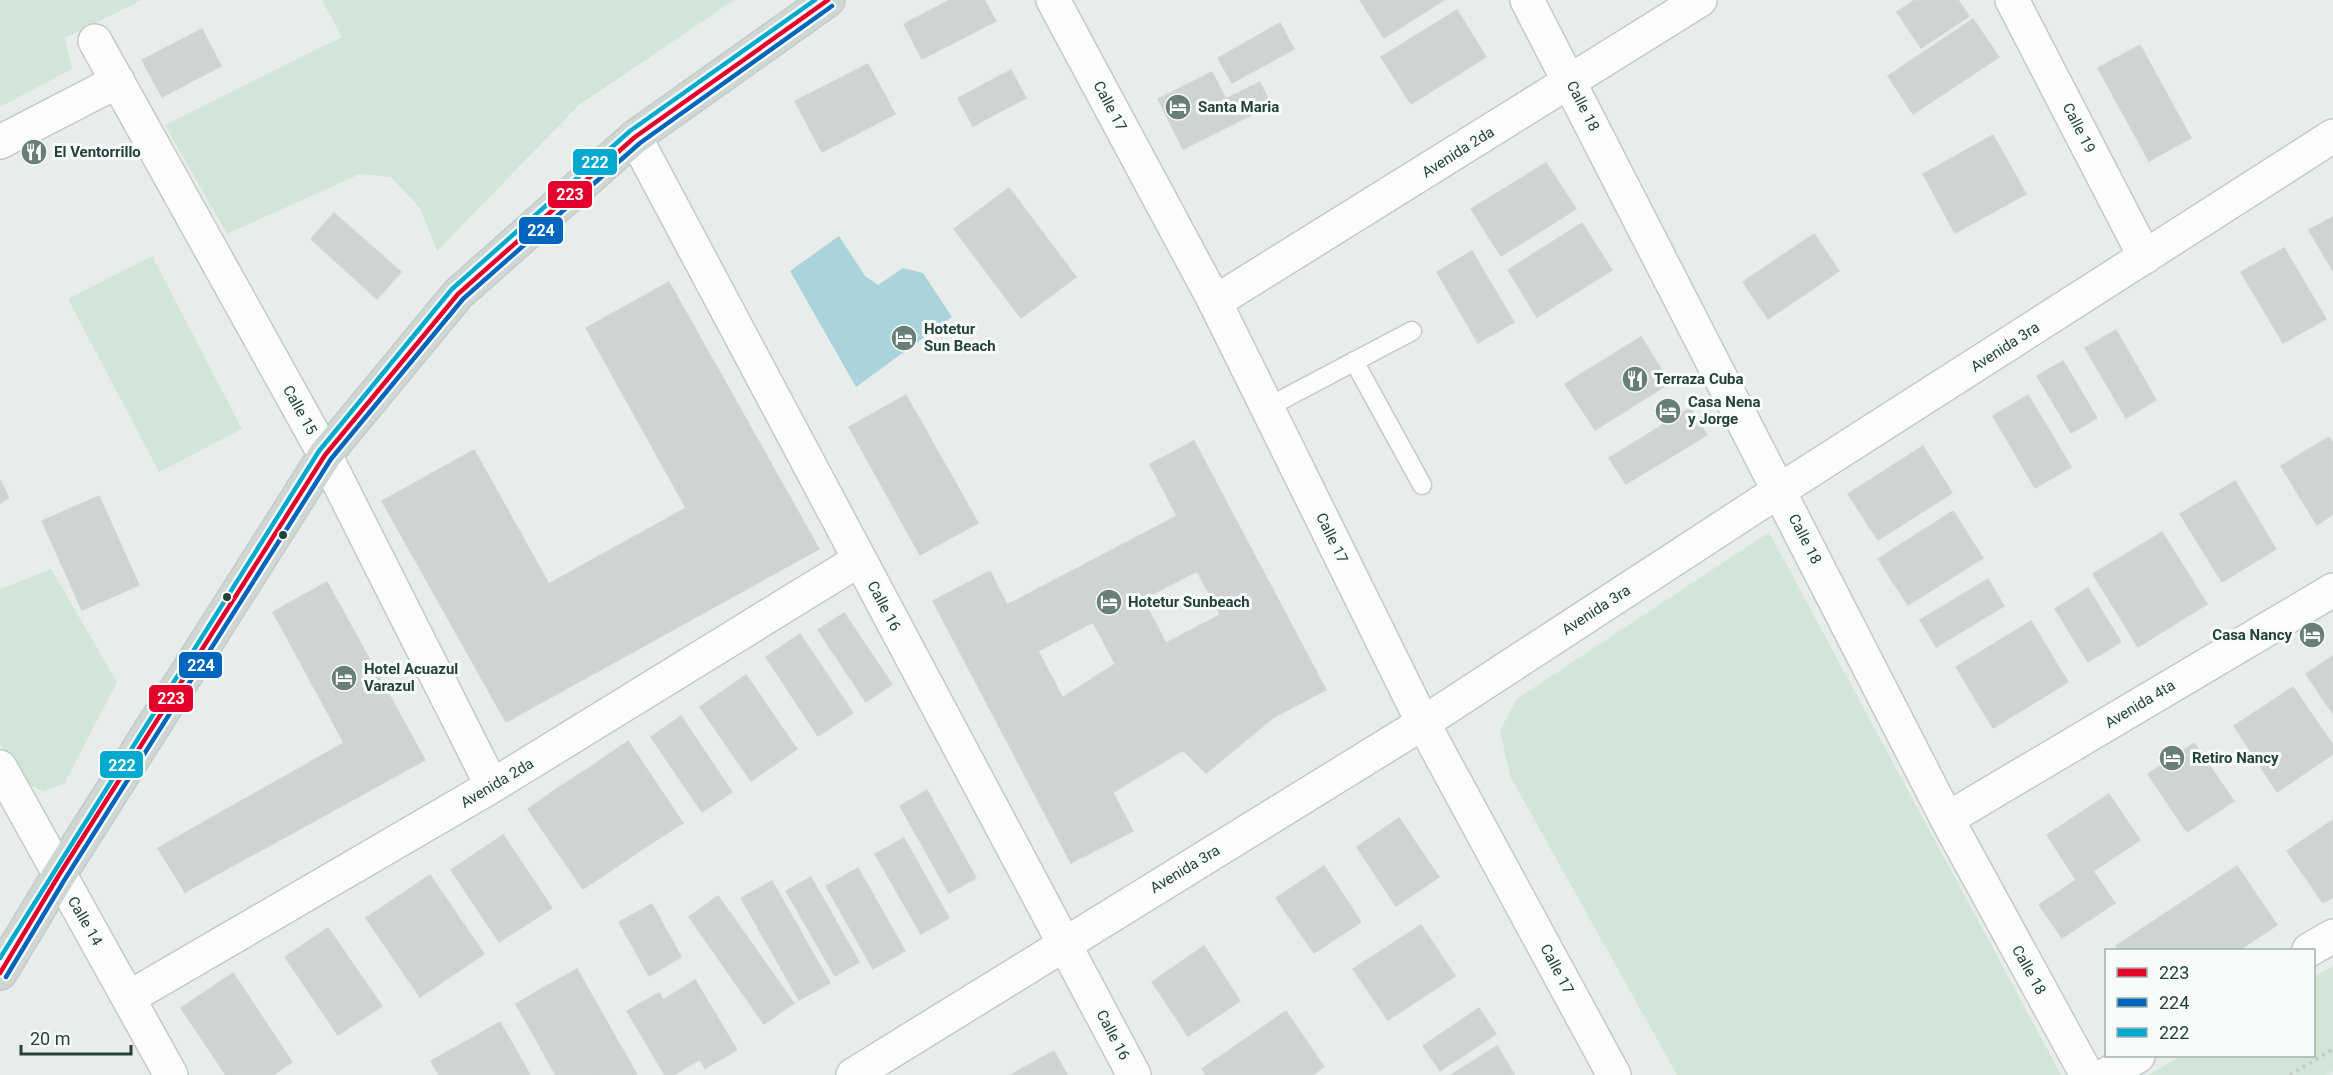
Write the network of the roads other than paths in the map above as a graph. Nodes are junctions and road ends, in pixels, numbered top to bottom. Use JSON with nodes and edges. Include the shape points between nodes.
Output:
{"nodes":[{"id":1,"x":828,"y":0,"type":"edge"},
{"id":2,"x":1053,"y":0,"type":"edge"},
{"id":3,"x":1527,"y":0,"type":"edge"},
{"id":4,"x":1700,"y":0,"type":"edge"},
{"id":5,"x":2012,"y":0,"type":"edge"},
{"id":6,"x":95,"y":41,"type":"dead end"},
{"id":7,"x":118,"y":81,"type":"junction"},
{"id":8,"x":1570,"y":83,"type":"junction"},
{"id":9,"x":2333,"y":136,"type":"edge"},
{"id":10,"x":635,"y":137,"type":"junction"},
{"id":11,"x":0,"y":142,"type":"edge"},
{"id":12,"x":2145,"y":257,"type":"junction"},
{"id":13,"x":1215,"y":302,"type":"junction"},
{"id":14,"x":1412,"y":331,"type":"dead end"},
{"id":15,"x":1354,"y":361,"type":"junction"},
{"id":16,"x":1268,"y":407,"type":"junction"},
{"id":17,"x":325,"y":455,"type":"junction"},
{"id":18,"x":1422,"y":485,"type":"dead end"},
{"id":19,"x":1780,"y":490,"type":"junction"},
{"id":20,"x":859,"y":560,"type":"junction"},
{"id":21,"x":2333,"y":590,"type":"edge"},
{"id":22,"x":1424,"y":723,"type":"junction"},
{"id":23,"x":0,"y":766,"type":"edge"},
{"id":24,"x":492,"y":786,"type":"junction"},
{"id":25,"x":1947,"y":819,"type":"junction"},
{"id":26,"x":59,"y":875,"type":"junction"},
{"id":27,"x":2333,"y":936,"type":"edge"},
{"id":28,"x":1064,"y":943,"type":"junction"},
{"id":29,"x":2312,"y":949,"type":"edge"},
{"id":30,"x":0,"y":973,"type":"edge"},
{"id":31,"x":130,"y":997,"type":"junction"},
{"id":32,"x":2136,"y":1057,"type":"edge"},
{"id":33,"x":171,"y":1075,"type":"edge"},
{"id":34,"x":853,"y":1075,"type":"edge"},
{"id":35,"x":1134,"y":1075,"type":"edge"},
{"id":36,"x":1614,"y":1075,"type":"edge"},
{"id":37,"x":2087,"y":1075,"type":"edge"},
{"id":38,"x":2106,"y":1075,"type":"edge"}],
"edges":[{"from":1,"to":10,"type":"main road"},
{"from":2,"to":13,"type":"street","name":"Calle 17"},
{"from":3,"to":8,"type":"street","name":"Calle 18"},
{"from":4,"to":8,"type":"street","name":"Avenida 2da"},
{"from":5,"to":12,"type":"street","name":"Calle 19"},
{"from":6,"to":7,"type":"street","name":"Calle 15"},
{"from":7,"to":11,"type":"street"},
{"from":7,"to":17,"type":"street","name":"Calle 15"},
{"from":8,"to":13,"type":"street","name":"Avenida 2da"},
{"from":8,"to":19,"type":"street","name":"Calle 18"},
{"from":9,"to":12,"type":"street","name":"Avenida 3ra"},
{"from":10,"to":17,"type":"main road","via":[[458,294]]},
{"from":10,"to":20,"type":"street","name":"Calle 16"},
{"from":12,"to":19,"type":"street","name":"Avenida 3ra"},
{"from":13,"to":16,"type":"street","name":"Calle 17"},
{"from":14,"to":15,"type":"lane"},
{"from":15,"to":16,"type":"lane"},
{"from":15,"to":18,"type":"lane"},
{"from":16,"to":22,"type":"street","name":"Calle 17"},
{"from":17,"to":24,"type":"street","name":"Calle 15"},
{"from":17,"to":26,"type":"main road"},
{"from":19,"to":22,"type":"street","name":"Avenida 3ra"},
{"from":19,"to":25,"type":"street","name":"Calle 18"},
{"from":20,"to":24,"type":"street","name":"Avenida 2da"},
{"from":20,"to":28,"type":"street","name":"Calle 16"},
{"from":21,"to":25,"type":"street","name":"Avenida 4ta"},
{"from":22,"to":28,"type":"street","name":"Avenida 3ra"},
{"from":22,"to":36,"type":"street","name":"Calle 17"},
{"from":23,"to":26,"type":"street","name":"Calle 14"},
{"from":24,"to":31,"type":"street","name":"Avenida 2da"},
{"from":25,"to":37,"type":"street","name":"Calle 18"},
{"from":26,"to":30,"type":"main road"},
{"from":26,"to":31,"type":"street","name":"Calle 14"},
{"from":27,"to":29,"type":"street"},
{"from":28,"to":34,"type":"street","name":"Avenida 3ra"},
{"from":28,"to":35,"type":"street","name":"Calle 16"},
{"from":31,"to":33,"type":"street","name":"Calle 14"},
{"from":32,"to":38,"type":"street"}]}
